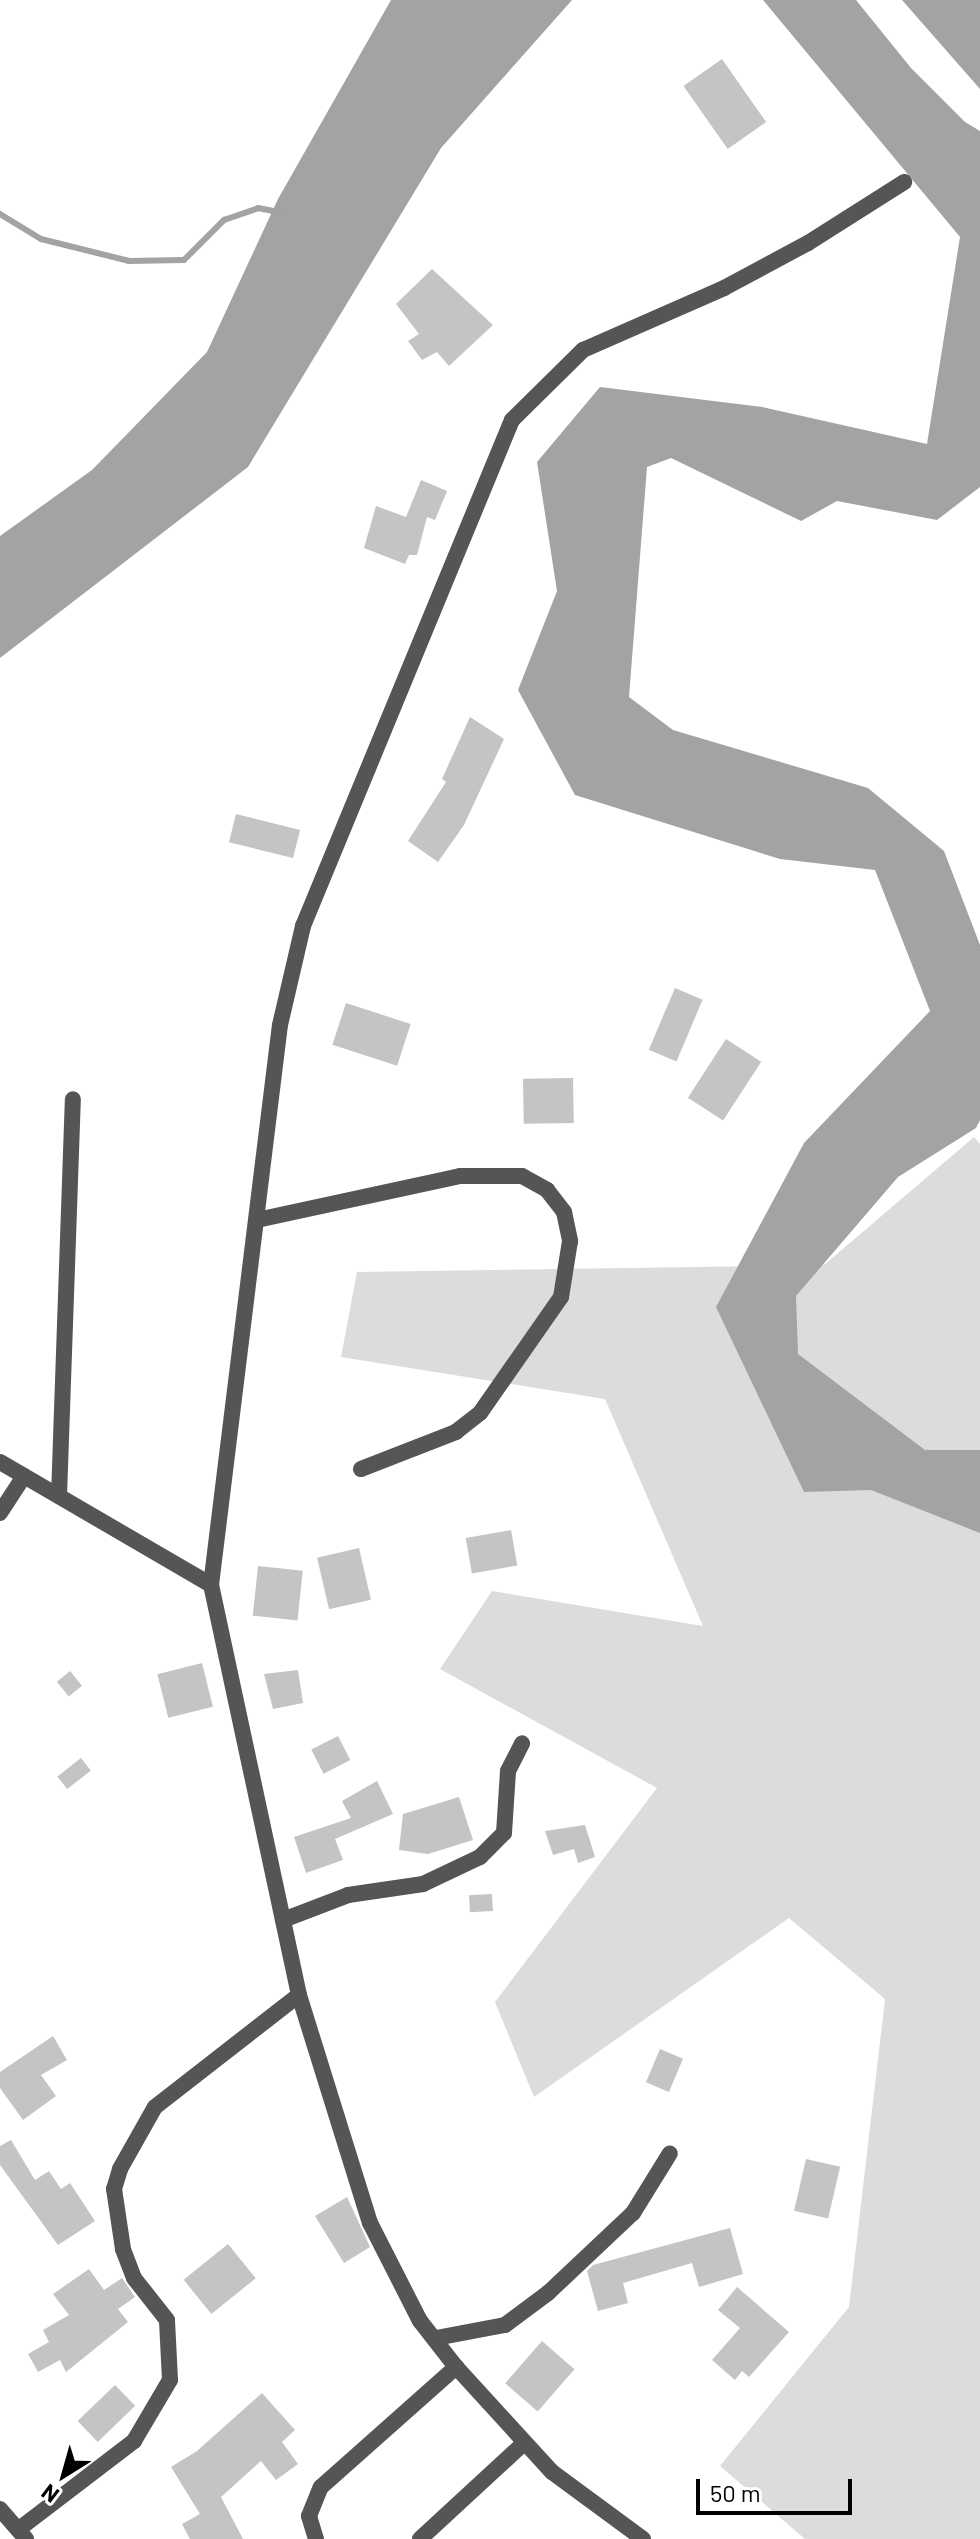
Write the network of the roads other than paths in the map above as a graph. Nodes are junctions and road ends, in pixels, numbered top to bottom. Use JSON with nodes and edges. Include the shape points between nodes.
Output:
{"nodes":[{"id":1,"x":904,"y":182,"type":"dead end"},
{"id":2,"x":73,"y":1099,"type":"dead end"},
{"id":3,"x":257,"y":1220,"type":"junction"},
{"id":4,"x":0,"y":1462,"type":"edge"},
{"id":5,"x":361,"y":1469,"type":"dead end"},
{"id":6,"x":24,"y":1476,"type":"junction"},
{"id":7,"x":59,"y":1496,"type":"junction"},
{"id":8,"x":0,"y":1513,"type":"edge"},
{"id":9,"x":211,"y":1585,"type":"junction"},
{"id":10,"x":522,"y":1743,"type":"dead end"},
{"id":11,"x":283,"y":1920,"type":"junction"},
{"id":12,"x":299,"y":1995,"type":"junction"},
{"id":13,"x":670,"y":2153,"type":"dead end"},
{"id":14,"x":436,"y":2338,"type":"junction"},
{"id":15,"x":456,"y":2367,"type":"junction"},
{"id":16,"x":524,"y":2443,"type":"junction"},
{"id":17,"x":0,"y":2509,"type":"edge"},
{"id":18,"x":22,"y":2534,"type":"edge"},
{"id":19,"x":316,"y":2539,"type":"edge"},
{"id":20,"x":420,"y":2539,"type":"edge"},
{"id":21,"x":643,"y":2539,"type":"edge"}],
"edges":[{"from":1,"to":3,"type":"street","via":[[724,288],[583,350],[512,420],[303,926],[280,1025]]},
{"from":2,"to":7,"type":"street"},
{"from":3,"to":5,"type":"street","via":[[460,1176],[522,1176],[547,1190],[564,1212],[570,1241],[561,1297],[489,1402],[456,1432]]},
{"from":3,"to":9,"type":"street"},
{"from":4,"to":6,"type":"street"},
{"from":6,"to":7,"type":"street"},
{"from":6,"to":8,"type":"street"},
{"from":7,"to":9,"type":"street"},
{"from":9,"to":11,"type":"street"},
{"from":10,"to":11,"type":"street","via":[[508,1771],[504,1833],[480,1857],[423,1884],[348,1895]]},
{"from":11,"to":12,"type":"street"},
{"from":12,"to":14,"type":"street","via":[[370,2223],[420,2321]]},
{"from":12,"to":18,"type":"street","via":[[155,2107],[120,2169],[114,2189],[123,2249],[134,2278],[167,2320],[170,2380],[134,2441]]},
{"from":13,"to":14,"type":"street","via":[[633,2213],[548,2293],[505,2325]]},
{"from":14,"to":15,"type":"street"},
{"from":15,"to":16,"type":"street"},
{"from":15,"to":19,"type":"street","via":[[321,2487],[309,2516]]},
{"from":16,"to":20,"type":"street"},
{"from":16,"to":21,"type":"street","via":[[552,2472]]},
{"from":17,"to":18,"type":"street"}]}
